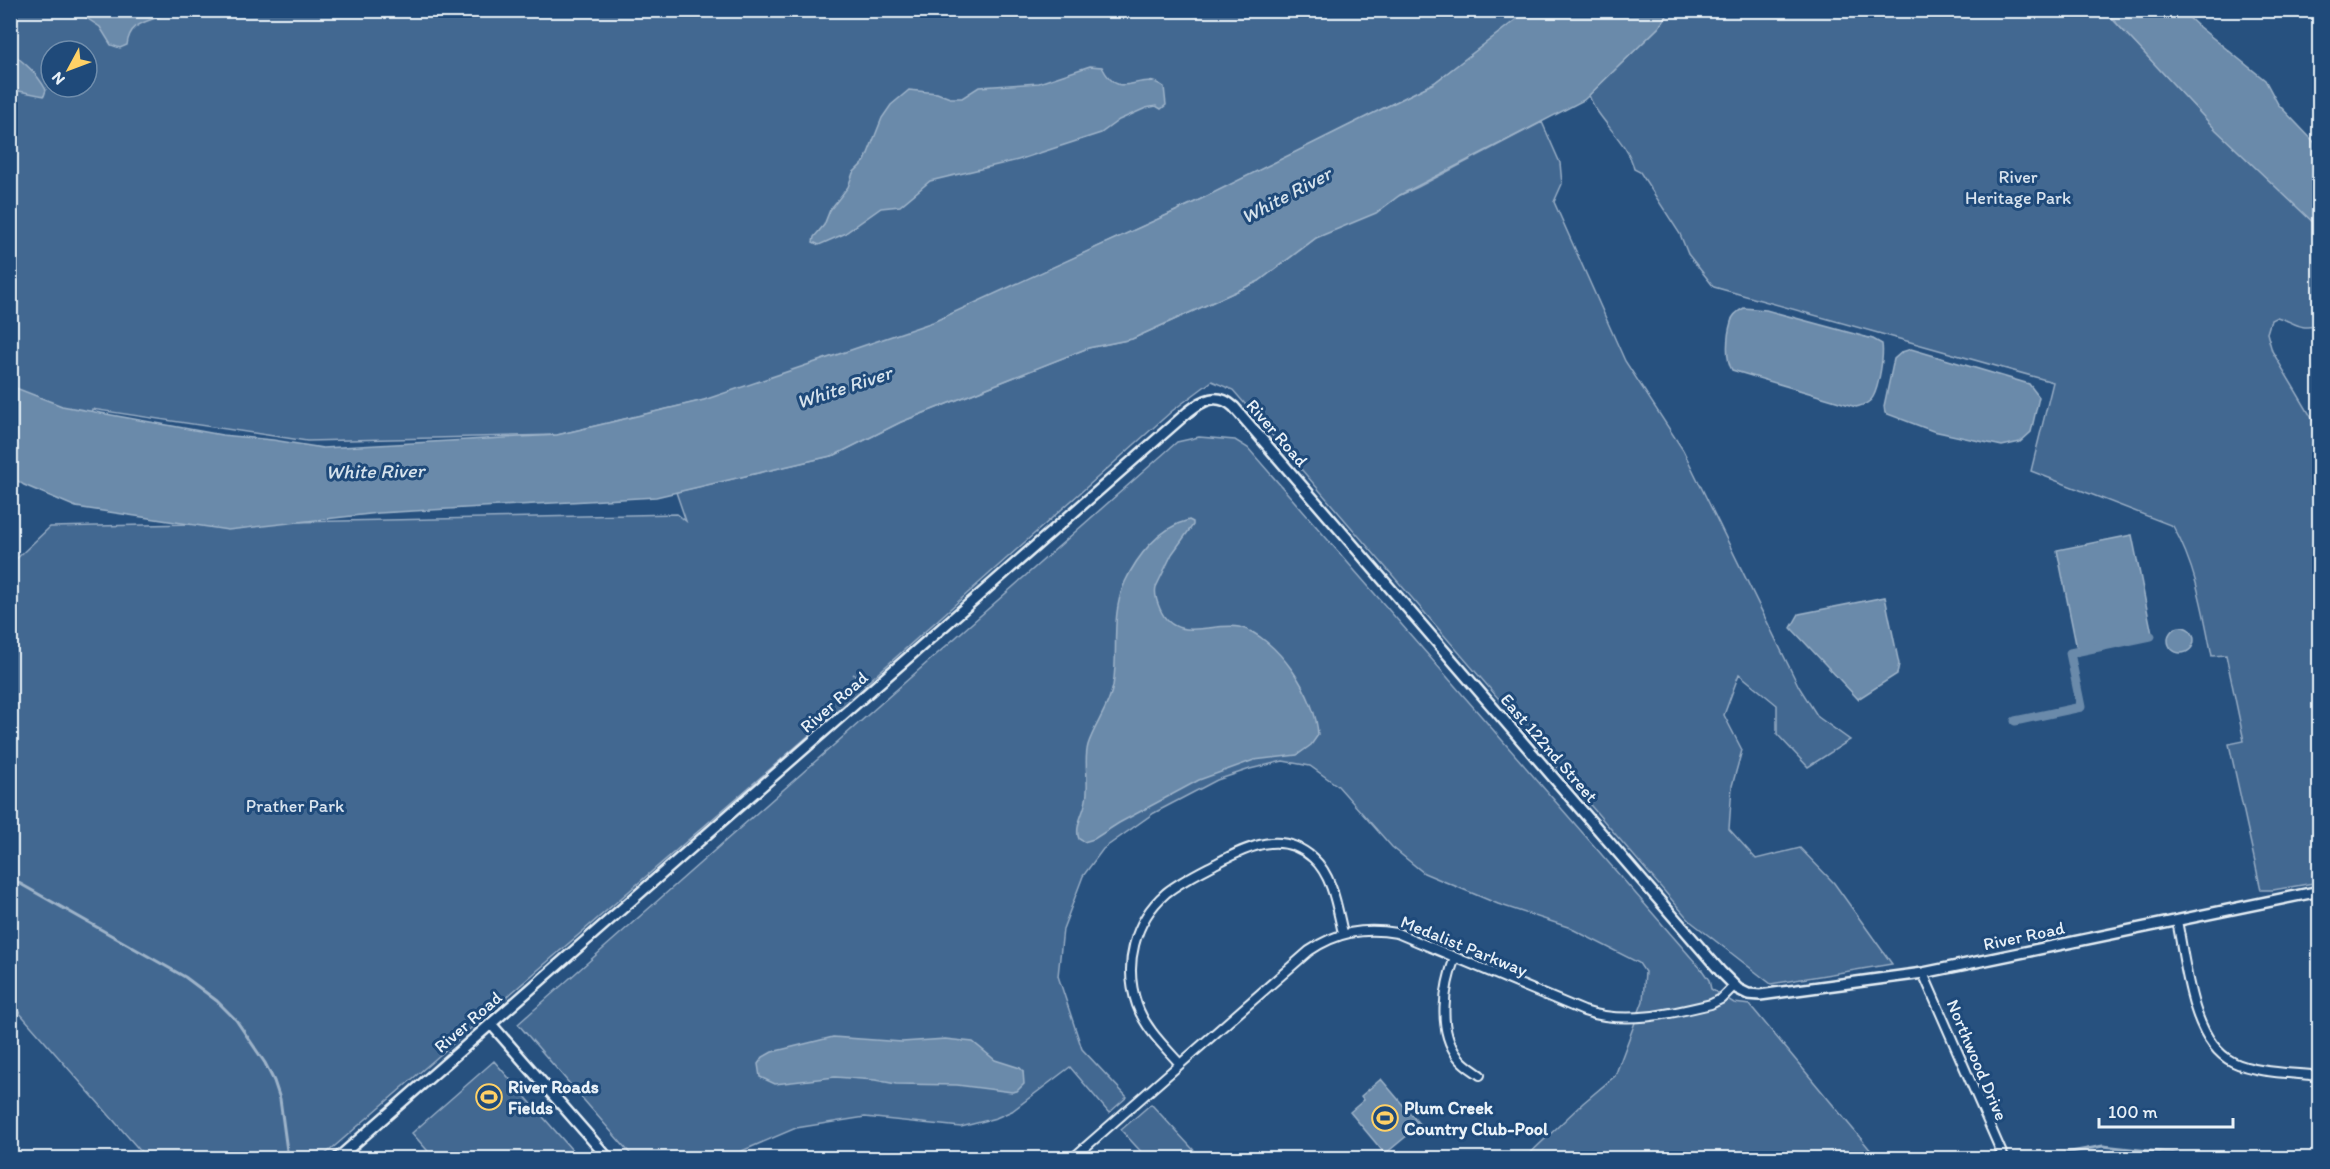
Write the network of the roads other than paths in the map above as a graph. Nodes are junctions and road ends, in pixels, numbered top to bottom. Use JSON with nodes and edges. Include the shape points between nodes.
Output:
{"nodes":[{"id":1,"x":1340,"y":532,"type":"joint"},
{"id":2,"x":2319,"y":891,"type":"edge"},
{"id":3,"x":2177,"y":921,"type":"junction"},
{"id":4,"x":1343,"y":933,"type":"junction"},
{"id":5,"x":1455,"y":957,"type":"junction"},
{"id":6,"x":1923,"y":973,"type":"junction"},
{"id":7,"x":1734,"y":986,"type":"junction"},
{"id":8,"x":490,"y":1024,"type":"junction"},
{"id":9,"x":1180,"y":1064,"type":"junction"},
{"id":10,"x":1480,"y":1075,"type":"dead end"},
{"id":11,"x":2319,"y":1076,"type":"edge"},
{"id":12,"x":10,"y":1154,"type":"edge"},
{"id":13,"x":13,"y":1158,"type":"edge"},
{"id":14,"x":338,"y":1158,"type":"edge"},
{"id":15,"x":608,"y":1158,"type":"edge"},
{"id":16,"x":1073,"y":1158,"type":"edge"},
{"id":17,"x":2004,"y":1158,"type":"edge"}],
"edges":[{"from":1,"to":7,"type":"street","name":"East 122nd Street"},
{"from":1,"to":8,"type":"street","name":"River Road","via":[[1231,404],[1215,398],[1201,402]]},
{"from":2,"to":3,"type":"street","name":"River Road"},
{"from":3,"to":6,"type":"street","name":"River Road"},
{"from":3,"to":11,"type":"street","via":[[2197,1016],[2217,1050],[2240,1064]]},
{"from":4,"to":5,"type":"street","name":"Medalist Parkway","via":[[1397,933]]},
{"from":4,"to":9,"type":"street","name":"Medalist Parkway","via":[[1309,951]]},
{"from":4,"to":9,"type":"street","via":[[1323,870],[1306,852],[1280,842],[1265,842],[1242,850],[1168,892],[1139,931],[1131,977],[1140,1013]]},
{"from":5,"to":7,"type":"street","name":"Medalist Parkway","via":[[1584,1011],[1618,1019],[1711,1004]]},
{"from":5,"to":10,"type":"street","via":[[1445,991],[1448,1034],[1457,1055]]},
{"from":6,"to":7,"type":"street","name":"River Road","via":[[1760,995]]},
{"from":6,"to":17,"type":"street","name":"Northwood Drive"},
{"from":8,"to":14,"type":"street","name":"River Road"},
{"from":8,"to":15,"type":"street"},
{"from":9,"to":16,"type":"street","name":"Medalist Parkway"},
{"from":12,"to":13,"type":"street"}]}
